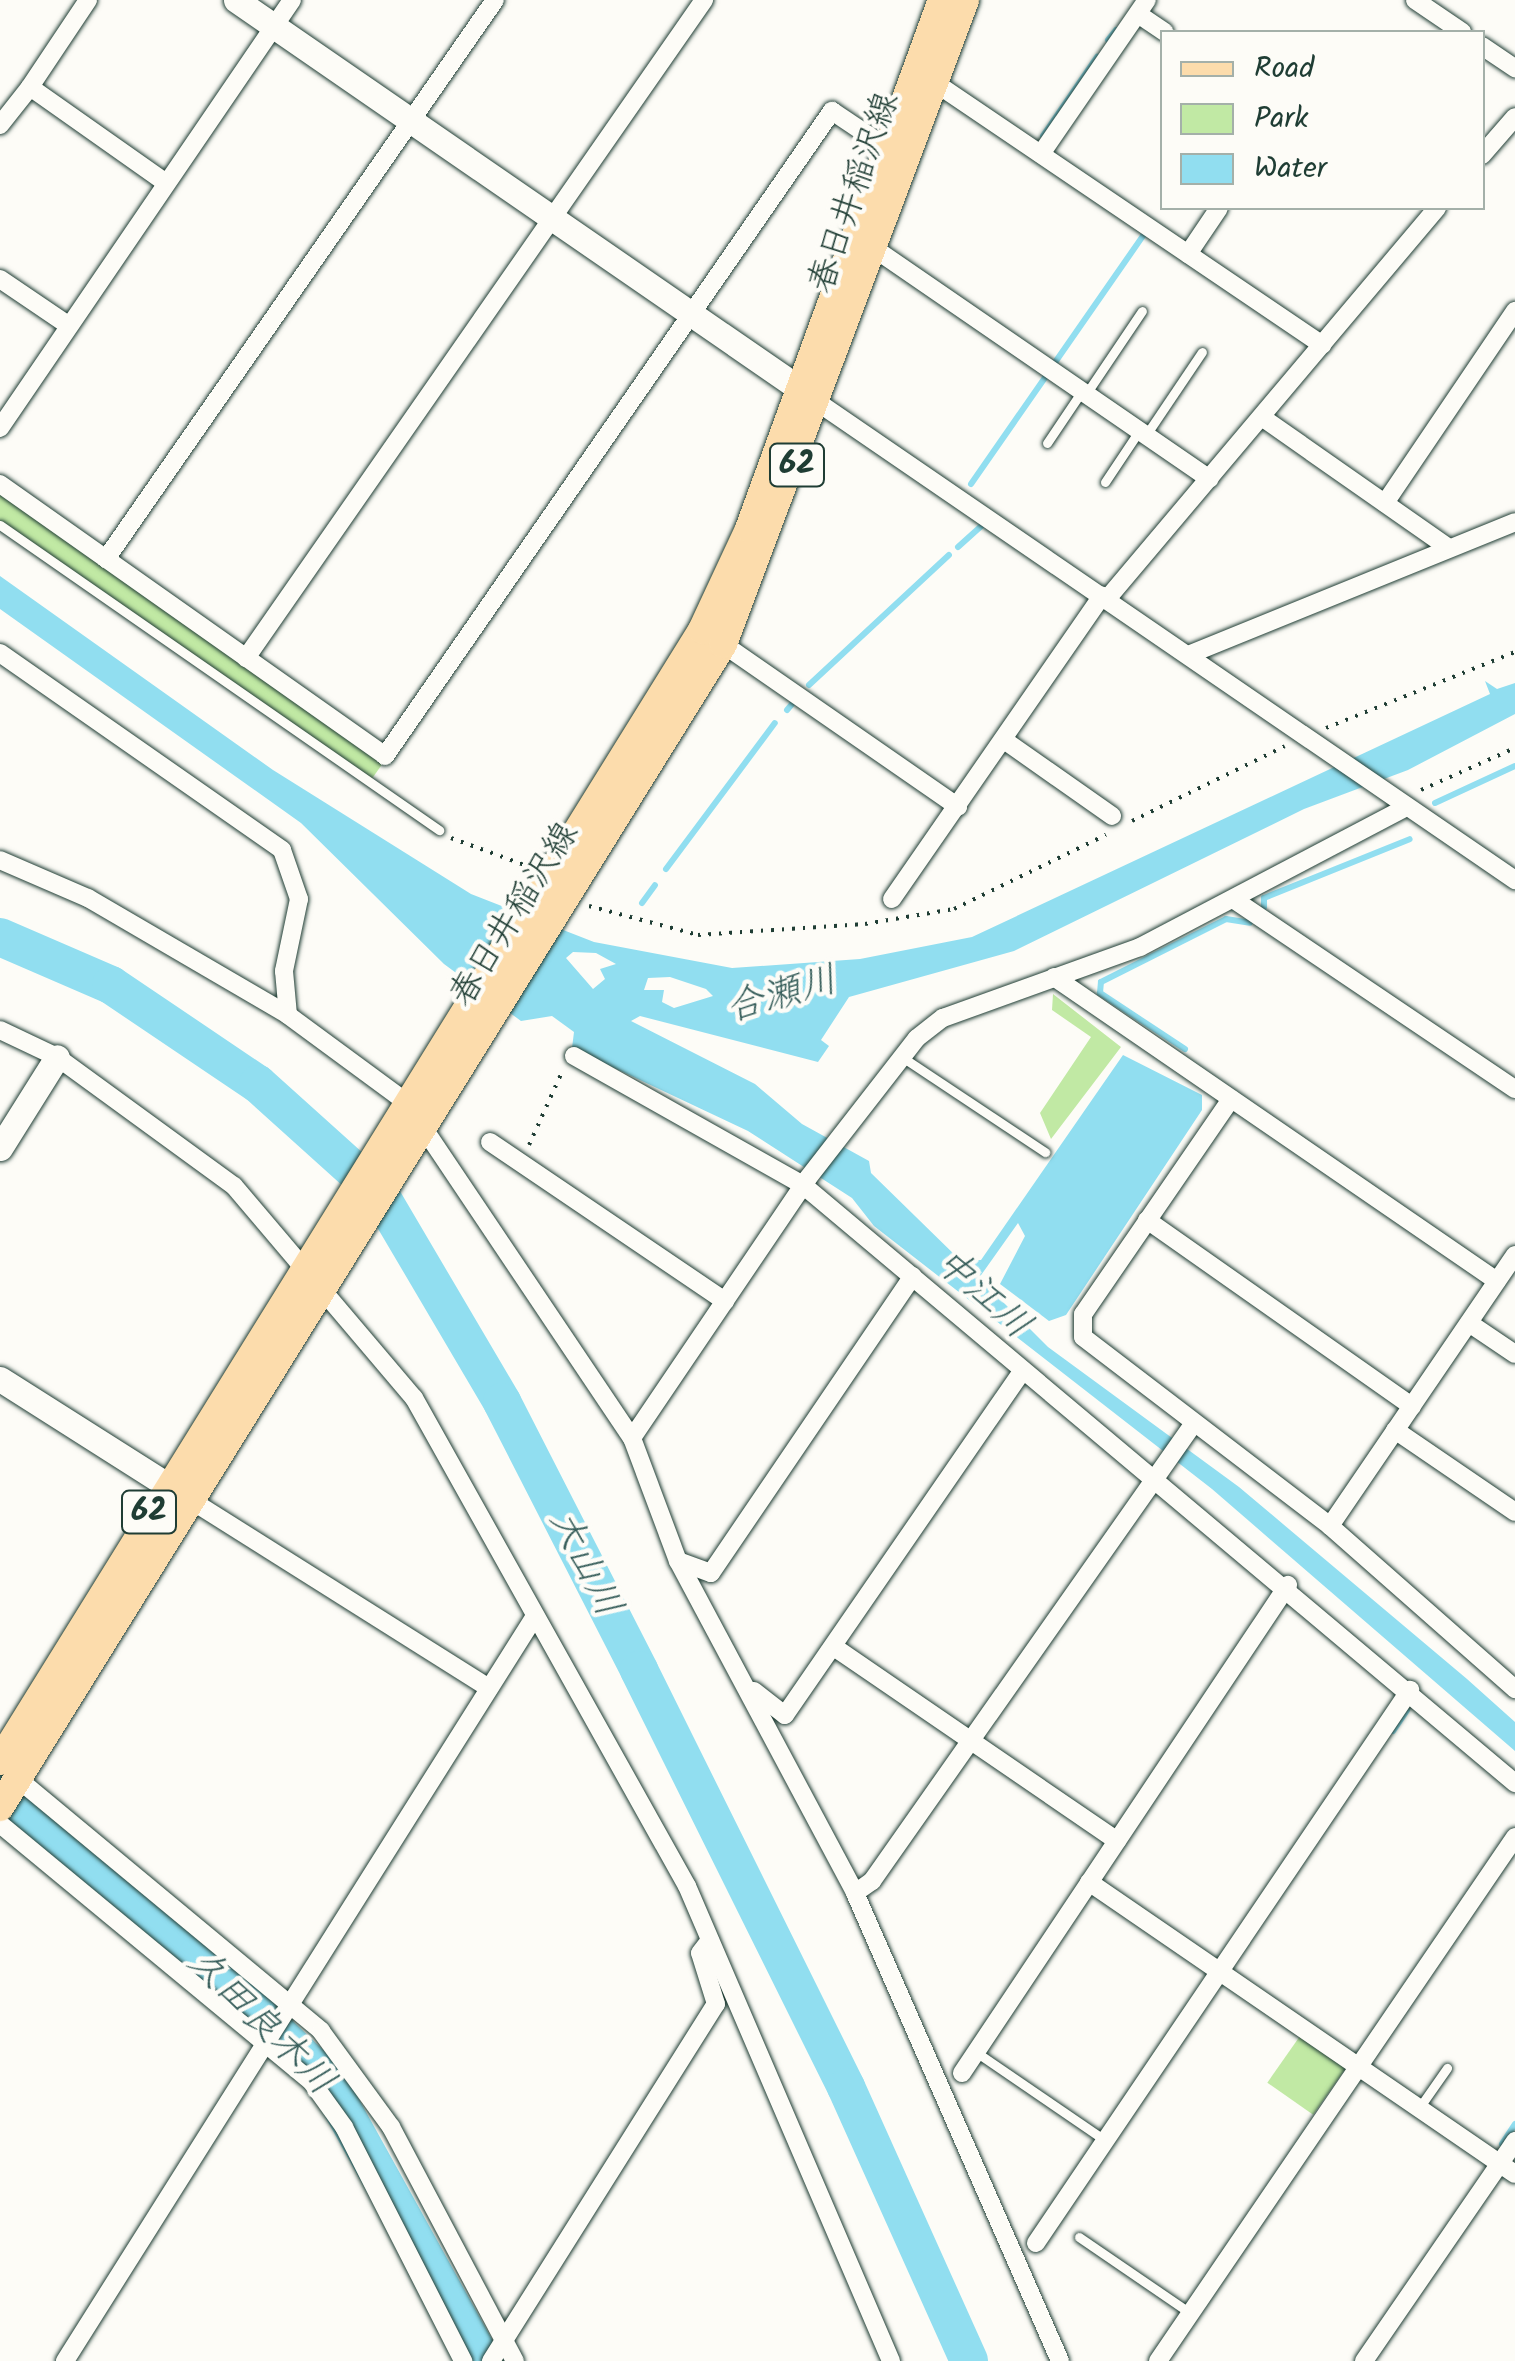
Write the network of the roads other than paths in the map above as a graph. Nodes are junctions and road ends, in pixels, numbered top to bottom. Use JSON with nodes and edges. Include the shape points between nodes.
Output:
{"nodes":[{"id":1,"x":88,"y":0,"type":"edge"},
{"id":2,"x":236,"y":0,"type":"edge"},
{"id":3,"x":292,"y":0,"type":"edge"},
{"id":4,"x":495,"y":0,"type":"edge"},
{"id":5,"x":704,"y":0,"type":"edge"},
{"id":6,"x":942,"y":0,"type":"edge"},
{"id":7,"x":965,"y":0,"type":"edge"},
{"id":8,"x":1415,"y":0,"type":"edge"},
{"id":9,"x":1142,"y":7,"type":"edge"},
{"id":10,"x":273,"y":26,"type":"junction"},
{"id":11,"x":1163,"y":30,"type":"edge"},
{"id":12,"x":1459,"y":30,"type":"edge"},
{"id":13,"x":1485,"y":48,"type":"edge"},
{"id":14,"x":1515,"y":68,"type":"edge"},
{"id":15,"x":934,"y":82,"type":"junction"},
{"id":16,"x":30,"y":86,"type":"junction"},
{"id":17,"x":1515,"y":117,"type":"edge"},
{"id":18,"x":412,"y":120,"type":"junction"},
{"id":19,"x":0,"y":125,"type":"edge"},
{"id":20,"x":887,"y":148,"type":"junction"},
{"id":21,"x":1485,"y":151,"type":"edge"},
{"id":22,"x":1041,"y":154,"type":"junction"},
{"id":23,"x":166,"y":183,"type":"junction"},
{"id":24,"x":1218,"y":210,"type":"edge"},
{"id":25,"x":1428,"y":210,"type":"edge"},
{"id":26,"x":553,"y":216,"type":"junction"},
{"id":27,"x":876,"y":249,"type":"junction"},
{"id":28,"x":1188,"y":254,"type":"junction"},
{"id":29,"x":0,"y":281,"type":"edge"},
{"id":30,"x":1142,"y":311,"type":"dead end"},
{"id":31,"x":1515,"y":312,"type":"edge"},
{"id":32,"x":694,"y":314,"type":"junction"},
{"id":33,"x":68,"y":325,"type":"junction"},
{"id":34,"x":1322,"y":345,"type":"junction"},
{"id":35,"x":1202,"y":352,"type":"dead end"},
{"id":36,"x":1084,"y":393,"type":"junction"},
{"id":37,"x":810,"y":396,"type":"junction"},
{"id":38,"x":1263,"y":418,"type":"junction"},
{"id":39,"x":0,"y":428,"type":"edge"},
{"id":40,"x":1142,"y":433,"type":"junction"},
{"id":41,"x":1047,"y":443,"type":"dead end"},
{"id":42,"x":1210,"y":479,"type":"junction"},
{"id":43,"x":1104,"y":482,"type":"dead end"},
{"id":44,"x":0,"y":484,"type":"edge"},
{"id":45,"x":1385,"y":503,"type":"junction"},
{"id":46,"x":1515,"y":522,"type":"edge"},
{"id":47,"x":0,"y":525,"type":"edge"},
{"id":48,"x":1449,"y":548,"type":"junction"},
{"id":49,"x":106,"y":559,"type":"junction"},
{"id":50,"x":1104,"y":598,"type":"junction"},
{"id":51,"x":723,"y":644,"type":"junction"},
{"id":52,"x":0,"y":653,"type":"edge"},
{"id":53,"x":1188,"y":655,"type":"junction"},
{"id":54,"x":246,"y":658,"type":"junction"},
{"id":55,"x":1004,"y":740,"type":"junction"},
{"id":56,"x":1400,"y":801,"type":"junction"},
{"id":57,"x":958,"y":807,"type":"junction"},
{"id":58,"x":1112,"y":816,"type":"dead end"},
{"id":59,"x":439,"y":830,"type":"road end"},
{"id":60,"x":0,"y":860,"type":"edge"},
{"id":61,"x":1515,"y":880,"type":"edge"},
{"id":62,"x":892,"y":899,"type":"dead end"},
{"id":63,"x":1236,"y":901,"type":"junction"},
{"id":64,"x":1054,"y":977,"type":"junction"},
{"id":65,"x":288,"y":1015,"type":"junction"},
{"id":66,"x":0,"y":1030,"type":"edge"},
{"id":67,"x":574,"y":1056,"type":"road end"},
{"id":68,"x":900,"y":1056,"type":"junction"},
{"id":69,"x":57,"y":1057,"type":"junction"},
{"id":70,"x":1515,"y":1089,"type":"edge"},
{"id":71,"x":1230,"y":1098,"type":"junction"},
{"id":72,"x":406,"y":1102,"type":"junction"},
{"id":73,"x":423,"y":1134,"type":"junction"},
{"id":74,"x":490,"y":1142,"type":"dead end"},
{"id":75,"x":0,"y":1148,"type":"edge"},
{"id":76,"x":1045,"y":1152,"type":"dead end"},
{"id":77,"x":806,"y":1181,"type":"junction"},
{"id":78,"x":1147,"y":1220,"type":"junction"},
{"id":79,"x":1515,"y":1255,"type":"edge"},
{"id":80,"x":302,"y":1266,"type":"junction"},
{"id":81,"x":913,"y":1276,"type":"junction"},
{"id":82,"x":1497,"y":1281,"type":"junction"},
{"id":83,"x":324,"y":1292,"type":"junction"},
{"id":84,"x":725,"y":1301,"type":"junction"},
{"id":85,"x":1469,"y":1322,"type":"junction"},
{"id":86,"x":1515,"y":1354,"type":"edge"},
{"id":87,"x":1020,"y":1373,"type":"junction"},
{"id":88,"x":0,"y":1379,"type":"edge"},
{"id":89,"x":1412,"y":1406,"type":"junction"},
{"id":90,"x":1193,"y":1424,"type":"junction"},
{"id":91,"x":1395,"y":1430,"type":"junction"},
{"id":92,"x":632,"y":1438,"type":"junction"},
{"id":93,"x":1150,"y":1480,"type":"junction"},
{"id":94,"x":166,"y":1484,"type":"junction"},
{"id":95,"x":192,"y":1501,"type":"junction"},
{"id":96,"x":1515,"y":1512,"type":"edge"},
{"id":97,"x":1330,"y":1526,"type":"junction"},
{"id":98,"x":678,"y":1562,"type":"junction"},
{"id":99,"x":1288,"y":1585,"type":"junction"},
{"id":100,"x":535,"y":1616,"type":"junction"},
{"id":101,"x":834,"y":1647,"type":"junction"},
{"id":102,"x":746,"y":1684,"type":"junction"},
{"id":103,"x":489,"y":1688,"type":"junction"},
{"id":104,"x":1410,"y":1690,"type":"junction"},
{"id":105,"x":1515,"y":1690,"type":"edge"},
{"id":106,"x":969,"y":1742,"type":"junction"},
{"id":107,"x":11,"y":1774,"type":"edge"},
{"id":108,"x":1515,"y":1784,"type":"edge"},
{"id":109,"x":0,"y":1806,"type":"edge"},
{"id":110,"x":0,"y":1824,"type":"edge"},
{"id":111,"x":1515,"y":1836,"type":"edge"},
{"id":112,"x":1117,"y":1841,"type":"junction"},
{"id":113,"x":1090,"y":1882,"type":"junction"},
{"id":114,"x":855,"y":1893,"type":"junction"},
{"id":115,"x":710,"y":1940,"type":"junction"},
{"id":116,"x":1221,"y":1972,"type":"junction"},
{"id":117,"x":288,"y":1999,"type":"junction"},
{"id":118,"x":265,"y":2034,"type":"junction"},
{"id":119,"x":976,"y":2052,"type":"junction"},
{"id":120,"x":1358,"y":2066,"type":"junction"},
{"id":121,"x":1447,"y":2068,"type":"dead end"},
{"id":122,"x":962,"y":2074,"type":"dead end"},
{"id":123,"x":1420,"y":2108,"type":"junction"},
{"id":124,"x":1106,"y":2141,"type":"junction"},
{"id":125,"x":1515,"y":2141,"type":"edge"},
{"id":126,"x":1507,"y":2168,"type":"edge"},
{"id":127,"x":1079,"y":2237,"type":"dead end"},
{"id":128,"x":1036,"y":2243,"type":"dead end"},
{"id":129,"x":1190,"y":2314,"type":"junction"},
{"id":130,"x":504,"y":2340,"type":"junction"},
{"id":131,"x":65,"y":2361,"type":"edge"},
{"id":132,"x":463,"y":2361,"type":"edge"},
{"id":133,"x":490,"y":2361,"type":"edge"},
{"id":134,"x":515,"y":2361,"type":"edge"},
{"id":135,"x":892,"y":2361,"type":"edge"},
{"id":136,"x":1060,"y":2361,"type":"edge"},
{"id":137,"x":1158,"y":2361,"type":"edge"},
{"id":138,"x":1364,"y":2361,"type":"edge"}],
"edges":[{"from":1,"to":16,"type":"street"},
{"from":2,"to":10,"type":"street"},
{"from":3,"to":10,"type":"street"},
{"from":4,"to":18,"type":"street"},
{"from":5,"to":26,"type":"street"},
{"from":6,"to":20,"type":"main road","name":"春日井稲沢線","number":"62"},
{"from":7,"to":15,"type":"main road","name":"春日井稲沢線","number":"62"},
{"from":8,"to":12,"type":"street"},
{"from":9,"to":11,"type":"street"},
{"from":9,"to":22,"type":"street"},
{"from":10,"to":18,"type":"street"},
{"from":10,"to":23,"type":"street"},
{"from":13,"to":14,"type":"street"},
{"from":15,"to":22,"type":"street"},
{"from":15,"to":27,"type":"main road","name":"春日井稲沢線","number":"62"},
{"from":16,"to":19,"type":"street"},
{"from":16,"to":23,"type":"street"},
{"from":17,"to":21,"type":"street"},
{"from":18,"to":26,"type":"street"},
{"from":18,"to":49,"type":"street"},
{"from":20,"to":32,"type":"street","via":[[832,111]]},
{"from":20,"to":37,"type":"main road","name":"春日井稲沢線","number":"62"},
{"from":22,"to":28,"type":"street"},
{"from":23,"to":33,"type":"street"},
{"from":24,"to":28,"type":"street"},
{"from":25,"to":34,"type":"street"},
{"from":26,"to":32,"type":"street"},
{"from":26,"to":54,"type":"street"},
{"from":27,"to":36,"type":"street"},
{"from":27,"to":37,"type":"main road","name":"春日井稲沢線","number":"62"},
{"from":28,"to":34,"type":"street"},
{"from":29,"to":33,"type":"street"},
{"from":30,"to":36,"type":"lane"},
{"from":31,"to":45,"type":"street"},
{"from":32,"to":37,"type":"street"},
{"from":32,"to":54,"type":"street","via":[[385,756]]},
{"from":33,"to":39,"type":"street"},
{"from":34,"to":38,"type":"street"},
{"from":35,"to":40,"type":"lane"},
{"from":36,"to":40,"type":"street"},
{"from":36,"to":41,"type":"lane"},
{"from":37,"to":50,"type":"street"},
{"from":37,"to":51,"type":"main road","name":"春日井稲沢線","number":"62"},
{"from":37,"to":72,"type":"main road","name":"春日井稲沢線","number":"62","via":[[702,630]]},
{"from":38,"to":42,"type":"street"},
{"from":38,"to":45,"type":"street"},
{"from":40,"to":42,"type":"street"},
{"from":40,"to":43,"type":"lane"},
{"from":42,"to":50,"type":"street"},
{"from":44,"to":49,"type":"street"},
{"from":45,"to":48,"type":"street"},
{"from":46,"to":48,"type":"street"},
{"from":47,"to":59,"type":"lane"},
{"from":48,"to":53,"type":"street"},
{"from":49,"to":54,"type":"street"},
{"from":50,"to":53,"type":"street"},
{"from":50,"to":55,"type":"street"},
{"from":51,"to":57,"type":"street"},
{"from":51,"to":73,"type":"main road","name":"春日井稲沢線","number":"62"},
{"from":52,"to":65,"type":"street","via":[[282,850],[299,899],[284,971]]},
{"from":53,"to":56,"type":"street"},
{"from":55,"to":57,"type":"street"},
{"from":55,"to":58,"type":"street"},
{"from":56,"to":61,"type":"street"},
{"from":56,"to":63,"type":"street"},
{"from":57,"to":62,"type":"street"},
{"from":60,"to":65,"type":"street","via":[[88,898]]},
{"from":63,"to":64,"type":"street"},
{"from":63,"to":70,"type":"street"},
{"from":64,"to":68,"type":"street","via":[[943,1018]]},
{"from":64,"to":71,"type":"street"},
{"from":65,"to":72,"type":"street"},
{"from":66,"to":69,"type":"street"},
{"from":67,"to":77,"type":"street"},
{"from":68,"to":76,"type":"lane"},
{"from":68,"to":77,"type":"street"},
{"from":69,"to":75,"type":"street"},
{"from":69,"to":80,"type":"street","via":[[234,1186]]},
{"from":71,"to":78,"type":"street"},
{"from":71,"to":82,"type":"street"},
{"from":72,"to":73,"type":"street"},
{"from":72,"to":80,"type":"main road","name":"春日井稲沢線","number":"62"},
{"from":73,"to":83,"type":"main road","name":"春日井稲沢線","number":"62"},
{"from":73,"to":92,"type":"street","via":[[465,1182]]},
{"from":74,"to":84,"type":"street"},
{"from":77,"to":81,"type":"street"},
{"from":77,"to":84,"type":"street"},
{"from":78,"to":89,"type":"street"},
{"from":78,"to":90,"type":"street","via":[[1083,1314],[1083,1337]]},
{"from":79,"to":82,"type":"street"},
{"from":80,"to":83,"type":"street"},
{"from":80,"to":94,"type":"main road","name":"春日井稲沢線","number":"62"},
{"from":81,"to":87,"type":"street"},
{"from":81,"to":98,"type":"street","via":[[711,1573]]},
{"from":82,"to":85,"type":"street"},
{"from":83,"to":95,"type":"main road","name":"春日井稲沢線","number":"62"},
{"from":83,"to":100,"type":"street","via":[[414,1398]]},
{"from":84,"to":92,"type":"street"},
{"from":85,"to":86,"type":"street"},
{"from":85,"to":89,"type":"street"},
{"from":87,"to":93,"type":"street"},
{"from":87,"to":101,"type":"street"},
{"from":88,"to":94,"type":"street"},
{"from":89,"to":91,"type":"street"},
{"from":90,"to":93,"type":"street"},
{"from":90,"to":97,"type":"street"},
{"from":91,"to":96,"type":"street"},
{"from":91,"to":97,"type":"street"},
{"from":92,"to":98,"type":"street"},
{"from":93,"to":99,"type":"street"},
{"from":93,"to":106,"type":"street"},
{"from":94,"to":95,"type":"street"},
{"from":94,"to":107,"type":"main road","name":"春日井稲沢線","number":"62"},
{"from":95,"to":103,"type":"street"},
{"from":95,"to":107,"type":"main road","name":"春日井稲沢線","number":"62"},
{"from":97,"to":105,"type":"street"},
{"from":98,"to":102,"type":"street"},
{"from":99,"to":104,"type":"street"},
{"from":99,"to":112,"type":"street"},
{"from":100,"to":103,"type":"street"},
{"from":100,"to":115,"type":"street"},
{"from":101,"to":102,"type":"street","via":[[786,1714]]},
{"from":101,"to":106,"type":"street"},
{"from":102,"to":114,"type":"street"},
{"from":103,"to":117,"type":"street"},
{"from":104,"to":108,"type":"street"},
{"from":104,"to":116,"type":"street"},
{"from":106,"to":112,"type":"street"},
{"from":106,"to":114,"type":"street"},
{"from":107,"to":109,"type":"main road","name":"春日井稲沢線","number":"62"},
{"from":107,"to":117,"type":"street"},
{"from":110,"to":118,"type":"street"},
{"from":111,"to":120,"type":"street"},
{"from":112,"to":113,"type":"street"},
{"from":113,"to":116,"type":"street"},
{"from":113,"to":119,"type":"street"},
{"from":114,"to":136,"type":"street"},
{"from":115,"to":130,"type":"street","via":[[700,1953],[716,2004]]},
{"from":115,"to":135,"type":"street"},
{"from":116,"to":120,"type":"street"},
{"from":116,"to":124,"type":"street"},
{"from":117,"to":118,"type":"street"},
{"from":117,"to":130,"type":"street","via":[[391,2127]]},
{"from":118,"to":131,"type":"street"},
{"from":118,"to":132,"type":"street","via":[[344,2127]]},
{"from":119,"to":122,"type":"street"},
{"from":119,"to":124,"type":"lane"},
{"from":120,"to":123,"type":"street"},
{"from":120,"to":129,"type":"street"},
{"from":121,"to":123,"type":"lane"},
{"from":123,"to":126,"type":"street"},
{"from":124,"to":128,"type":"street"},
{"from":125,"to":126,"type":"street"},
{"from":126,"to":138,"type":"street"},
{"from":127,"to":129,"type":"lane"},
{"from":129,"to":137,"type":"street"},
{"from":130,"to":133,"type":"street"},
{"from":130,"to":134,"type":"street"}]}
